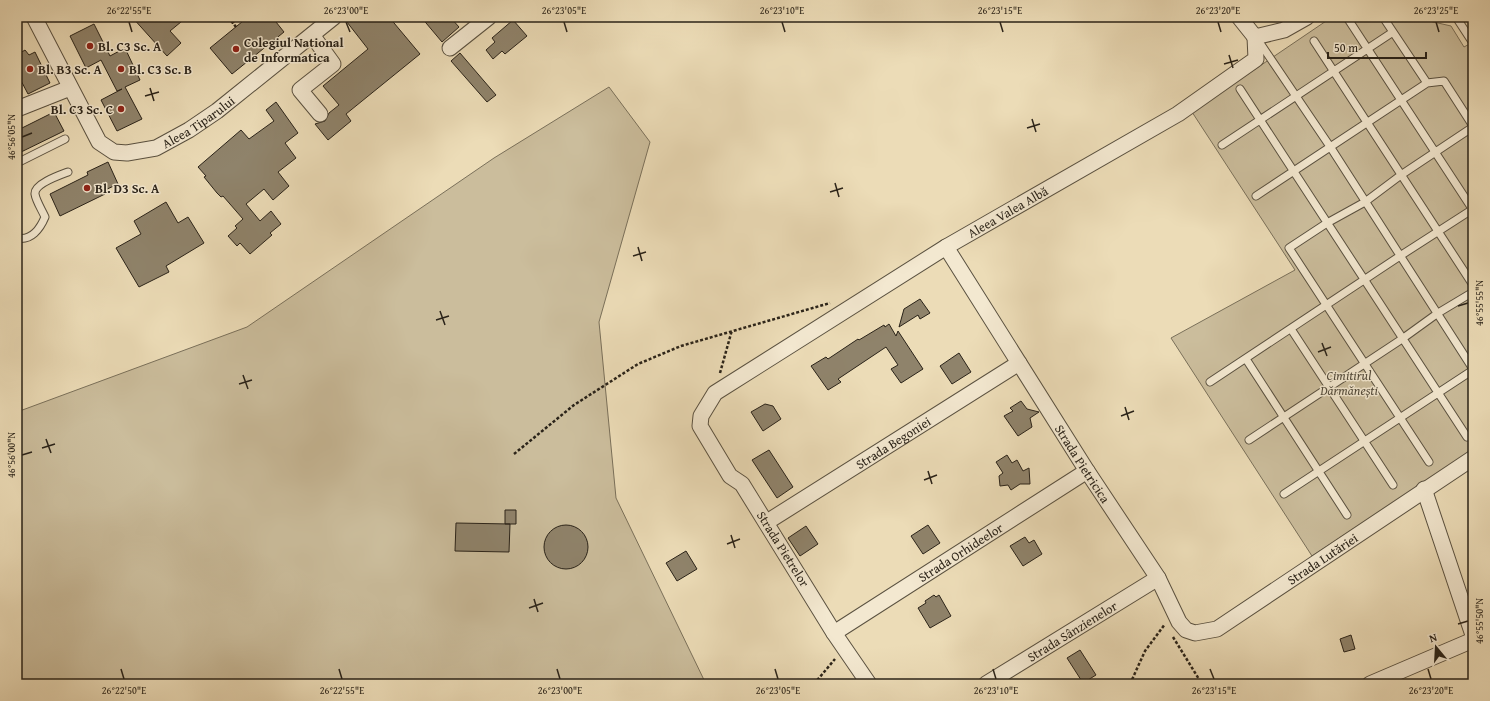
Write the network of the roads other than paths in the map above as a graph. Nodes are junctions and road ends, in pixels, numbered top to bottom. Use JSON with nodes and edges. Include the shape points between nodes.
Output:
{"nodes":[{"id":1,"x":34,"y":17,"type":"edge"},
{"id":2,"x":334,"y":17,"type":"edge"},
{"id":3,"x":489,"y":17,"type":"edge"},
{"id":4,"x":1239,"y":17,"type":"edge"},
{"id":5,"x":1307,"y":17,"type":"edge"},
{"id":6,"x":1383,"y":17,"type":"edge"},
{"id":7,"x":1456,"y":17,"type":"edge"},
{"id":8,"x":1348,"y":19,"type":"dead end"},
{"id":9,"x":1393,"y":32,"type":"junction"},
{"id":10,"x":312,"y":35,"type":"junction"},
{"id":11,"x":1255,"y":37,"type":"junction"},
{"id":12,"x":1314,"y":41,"type":"dead end"},
{"id":13,"x":1473,"y":42,"type":"edge"},
{"id":14,"x":450,"y":48,"type":"dead end"},
{"id":15,"x":1368,"y":49,"type":"junction"},
{"id":16,"x":1333,"y":71,"type":"junction"},
{"id":17,"x":1427,"y":83,"type":"junction"},
{"id":18,"x":70,"y":88,"type":"junction"},
{"id":19,"x":1240,"y":90,"type":"dead end"},
{"id":20,"x":1296,"y":96,"type":"junction"},
{"id":21,"x":1401,"y":100,"type":"junction"},
{"id":22,"x":17,"y":109,"type":"edge"},
{"id":23,"x":320,"y":114,"type":"dead end"},
{"id":24,"x":1260,"y":120,"type":"junction"},
{"id":25,"x":1367,"y":123,"type":"junction"},
{"id":26,"x":1473,"y":126,"type":"edge"},
{"id":27,"x":65,"y":139,"type":"dead end"},
{"id":28,"x":1222,"y":145,"type":"dead end"},
{"id":29,"x":1331,"y":148,"type":"junction"},
{"id":30,"x":1435,"y":152,"type":"junction"},
{"id":31,"x":17,"y":162,"type":"edge"},
{"id":32,"x":68,"y":172,"type":"dead end"},
{"id":33,"x":1293,"y":172,"type":"junction"},
{"id":34,"x":1401,"y":175,"type":"junction"},
{"id":35,"x":1256,"y":196,"type":"dead end"},
{"id":36,"x":1365,"y":202,"type":"junction"},
{"id":37,"x":1473,"y":209,"type":"edge"},
{"id":38,"x":1327,"y":223,"type":"junction"},
{"id":39,"x":1438,"y":232,"type":"junction"},
{"id":40,"x":17,"y":238,"type":"edge"},
{"id":41,"x":946,"y":247,"type":"junction"},
{"id":42,"x":1400,"y":256,"type":"junction"},
{"id":43,"x":1365,"y":280,"type":"junction"},
{"id":44,"x":1473,"y":285,"type":"edge"},
{"id":45,"x":1473,"y":292,"type":"edge"},
{"id":46,"x":1327,"y":305,"type":"junction"},
{"id":47,"x":1438,"y":313,"type":"junction"},
{"id":48,"x":1291,"y":329,"type":"junction"},
{"id":49,"x":1402,"y":339,"type":"junction"},
{"id":50,"x":1246,"y":359,"type":"junction"},
{"id":51,"x":1365,"y":363,"type":"junction"},
{"id":52,"x":1019,"y":364,"type":"junction"},
{"id":53,"x":1473,"y":370,"type":"edge"},
{"id":54,"x":1210,"y":382,"type":"dead end"},
{"id":55,"x":1329,"y":387,"type":"junction"},
{"id":56,"x":1438,"y":393,"type":"junction"},
{"id":57,"x":701,"y":416,"type":"joint"},
{"id":58,"x":1284,"y":417,"type":"junction"},
{"id":59,"x":1400,"y":418,"type":"junction"},
{"id":60,"x":1467,"y":437,"type":"dead end"},
{"id":61,"x":1248,"y":440,"type":"dead end"},
{"id":62,"x":1364,"y":441,"type":"junction"},
{"id":63,"x":1473,"y":458,"type":"edge"},
{"id":64,"x":1429,"y":462,"type":"dead end"},
{"id":65,"x":1087,"y":471,"type":"junction"},
{"id":66,"x":1319,"y":471,"type":"junction"},
{"id":67,"x":1393,"y":485,"type":"dead end"},
{"id":68,"x":1424,"y":489,"type":"junction"},
{"id":69,"x":1284,"y":494,"type":"dead end"},
{"id":70,"x":1347,"y":514,"type":"dead end"},
{"id":71,"x":767,"y":522,"type":"junction"},
{"id":72,"x":1158,"y":578,"type":"junction"},
{"id":73,"x":1173,"y":612,"type":"joint"},
{"id":74,"x":834,"y":633,"type":"junction"},
{"id":75,"x":1473,"y":635,"type":"edge"},
{"id":76,"x":1473,"y":640,"type":"edge"},
{"id":77,"x":869,"y":684,"type":"edge"},
{"id":78,"x":986,"y":684,"type":"edge"},
{"id":79,"x":1370,"y":684,"type":"edge"}],
"edges":[{"from":1,"to":18,"type":"street","name":"Aleea Tiparului"},
{"from":2,"to":10,"type":"street","name":"Aleea Tiparului"},
{"from":3,"to":14,"type":"street"},
{"from":4,"to":11,"type":"street"},
{"from":5,"to":11,"type":"street","via":[[1284,30]]},
{"from":6,"to":9,"type":"lane"},
{"from":7,"to":13,"type":"lane"},
{"from":8,"to":15,"type":"lane"},
{"from":9,"to":15,"type":"lane"},
{"from":9,"to":17,"type":"lane"},
{"from":10,"to":18,"type":"street","name":"Aleea Tiparului","via":[[217,111],[189,130],[150,150],[114,152],[99,142]]},
{"from":10,"to":23,"type":"street","via":[[333,64],[300,90]]},
{"from":11,"to":20,"type":"lane"},
{"from":11,"to":41,"type":"street","name":"Aleea Valea Albă","via":[[1256,59],[1178,114]]},
{"from":12,"to":16,"type":"lane"},
{"from":15,"to":16,"type":"lane"},
{"from":15,"to":21,"type":"lane"},
{"from":16,"to":20,"type":"lane"},
{"from":16,"to":25,"type":"lane"},
{"from":17,"to":21,"type":"lane"},
{"from":17,"to":26,"type":"lane","via":[[1444,81]]},
{"from":18,"to":22,"type":"street"},
{"from":19,"to":24,"type":"lane"},
{"from":20,"to":24,"type":"lane"},
{"from":20,"to":29,"type":"lane"},
{"from":21,"to":25,"type":"lane"},
{"from":21,"to":30,"type":"lane"},
{"from":24,"to":28,"type":"lane"},
{"from":24,"to":33,"type":"lane"},
{"from":25,"to":29,"type":"lane"},
{"from":25,"to":34,"type":"lane"},
{"from":26,"to":30,"type":"lane"},
{"from":27,"to":31,"type":"lane"},
{"from":29,"to":33,"type":"lane"},
{"from":29,"to":36,"type":"lane"},
{"from":30,"to":34,"type":"lane"},
{"from":30,"to":37,"type":"lane"},
{"from":32,"to":40,"type":"lane","via":[[36,189],[35,194],[45,217],[41,226],[29,237]]},
{"from":33,"to":35,"type":"lane"},
{"from":33,"to":38,"type":"lane"},
{"from":34,"to":36,"type":"lane"},
{"from":34,"to":39,"type":"lane"},
{"from":36,"to":38,"type":"lane"},
{"from":36,"to":42,"type":"lane"},
{"from":37,"to":39,"type":"lane"},
{"from":38,"to":43,"type":"lane"},
{"from":38,"to":46,"type":"lane","via":[[1289,248]]},
{"from":39,"to":42,"type":"lane"},
{"from":39,"to":44,"type":"lane"},
{"from":41,"to":52,"type":"street","name":"Strada Pietricica"},
{"from":41,"to":57,"type":"street","name":"Aleea Valea Albă","via":[[715,393]]},
{"from":42,"to":43,"type":"lane"},
{"from":42,"to":47,"type":"lane"},
{"from":43,"to":46,"type":"lane"},
{"from":43,"to":49,"type":"lane"},
{"from":45,"to":47,"type":"lane"},
{"from":46,"to":48,"type":"lane"},
{"from":46,"to":51,"type":"lane"},
{"from":47,"to":49,"type":"lane"},
{"from":47,"to":53,"type":"lane"},
{"from":48,"to":50,"type":"lane"},
{"from":48,"to":55,"type":"lane"},
{"from":49,"to":51,"type":"lane"},
{"from":49,"to":56,"type":"lane"},
{"from":50,"to":54,"type":"lane"},
{"from":50,"to":58,"type":"lane"},
{"from":51,"to":55,"type":"lane"},
{"from":51,"to":59,"type":"lane"},
{"from":52,"to":65,"type":"street","name":"Strada Pietricica"},
{"from":52,"to":71,"type":"street","name":"Strada Begoniei"},
{"from":53,"to":56,"type":"lane"},
{"from":55,"to":58,"type":"lane"},
{"from":55,"to":62,"type":"lane"},
{"from":56,"to":59,"type":"lane"},
{"from":56,"to":60,"type":"lane"},
{"from":57,"to":71,"type":"street","name":"Strada Pietrelor","via":[[700,426],[730,476],[742,484]]},
{"from":58,"to":61,"type":"lane"},
{"from":58,"to":66,"type":"lane"},
{"from":59,"to":62,"type":"lane"},
{"from":59,"to":64,"type":"lane"},
{"from":62,"to":66,"type":"lane"},
{"from":62,"to":67,"type":"lane"},
{"from":63,"to":68,"type":"street","name":"Strada Lutăriei"},
{"from":65,"to":72,"type":"street","name":"Strada Pietricica"},
{"from":65,"to":74,"type":"street","name":"Strada Orhideelor"},
{"from":66,"to":69,"type":"lane"},
{"from":66,"to":70,"type":"lane"},
{"from":68,"to":73,"type":"street","name":"Strada Lutăriei","via":[[1216,629],[1195,632],[1186,630]]},
{"from":68,"to":75,"type":"street"},
{"from":71,"to":74,"type":"street","name":"Strada Pietrelor"},
{"from":72,"to":73,"type":"street","name":"Strada Pietricica"},
{"from":72,"to":78,"type":"street","name":"Strada Sânzienelor"},
{"from":74,"to":77,"type":"street","name":"Strada Pietrelor"},
{"from":76,"to":79,"type":"street"}]}
